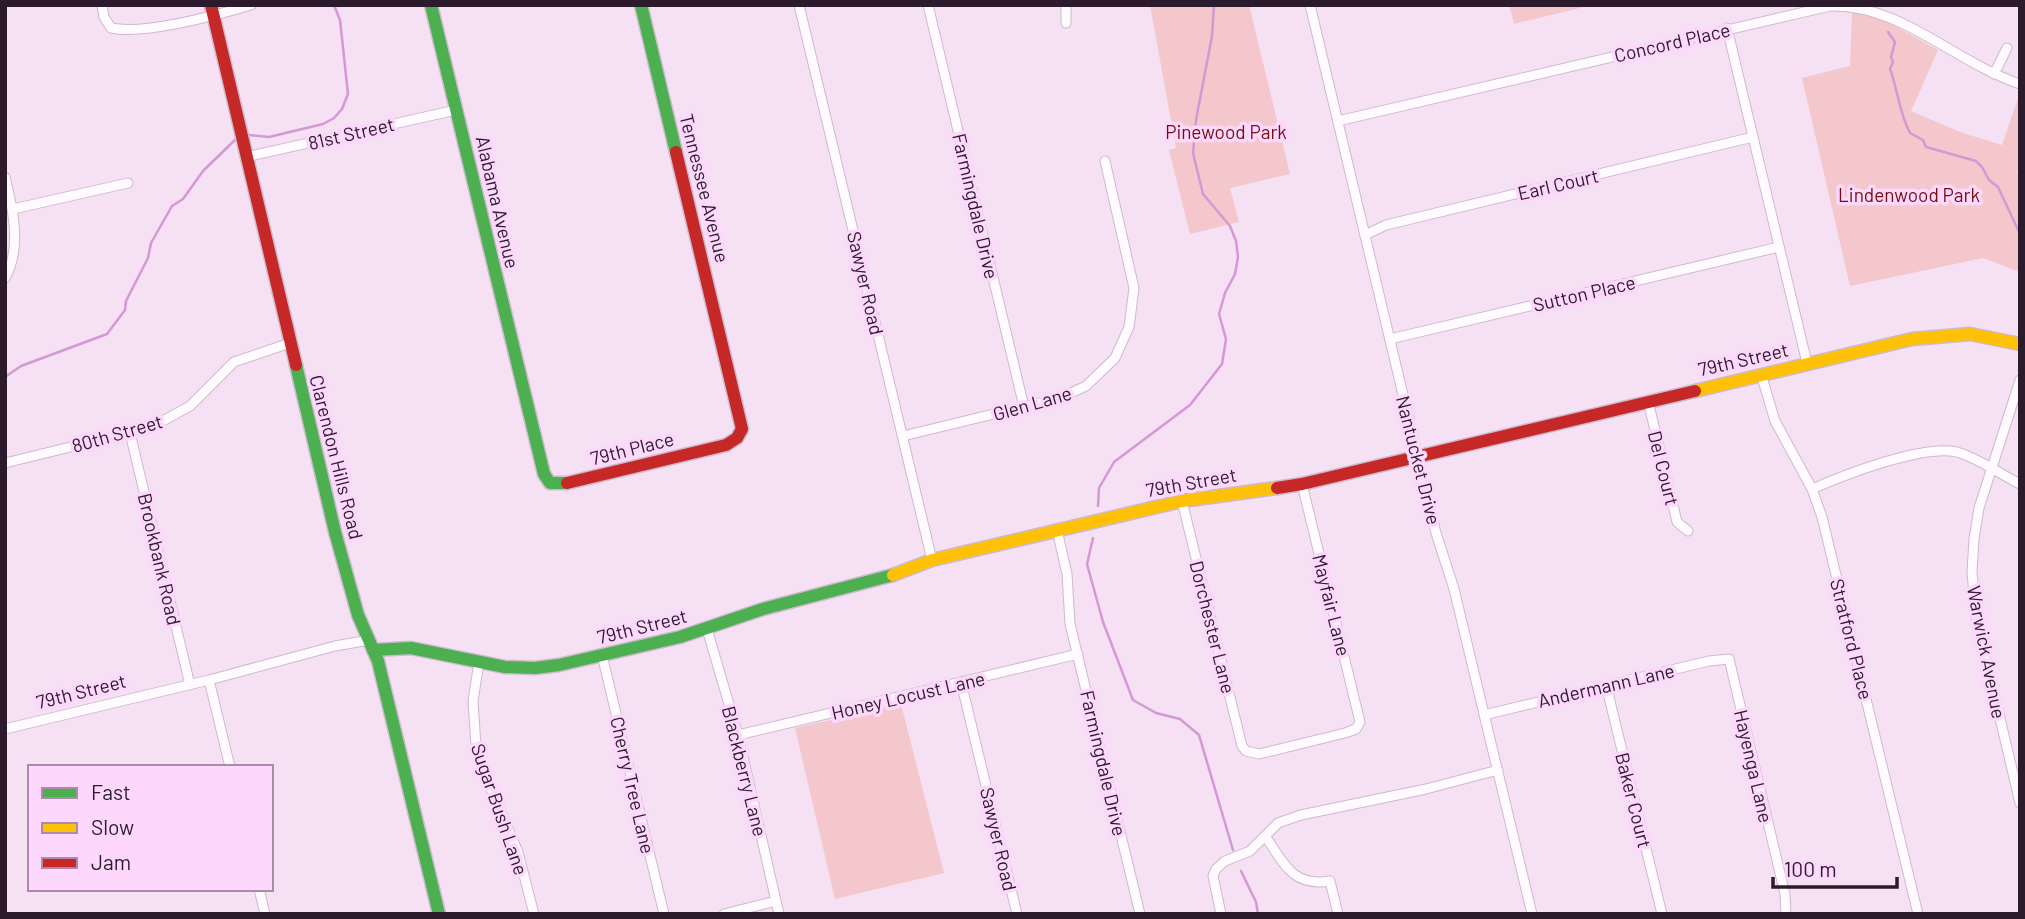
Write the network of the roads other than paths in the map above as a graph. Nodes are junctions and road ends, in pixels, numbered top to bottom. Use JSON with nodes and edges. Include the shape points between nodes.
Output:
{"nodes":[{"id":1,"x":102,"y":5,"type":"edge"},
{"id":2,"x":251,"y":5,"type":"edge"},
{"id":3,"x":431,"y":5,"type":"edge"},
{"id":4,"x":641,"y":5,"type":"edge"},
{"id":5,"x":800,"y":5,"type":"edge"},
{"id":6,"x":928,"y":5,"type":"edge"},
{"id":7,"x":1066,"y":5,"type":"edge"},
{"id":8,"x":1310,"y":5,"type":"edge"},
{"id":9,"x":212,"y":11,"type":"edge"},
{"id":10,"x":1066,"y":23,"type":"dead end"},
{"id":11,"x":1727,"y":28,"type":"junction"},
{"id":12,"x":2007,"y":48,"type":"dead end"},
{"id":13,"x":1994,"y":74,"type":"junction"},
{"id":14,"x":2020,"y":84,"type":"edge"},
{"id":15,"x":456,"y":110,"type":"junction"},
{"id":16,"x":1338,"y":121,"type":"junction"},
{"id":17,"x":1753,"y":137,"type":"junction"},
{"id":18,"x":246,"y":157,"type":"junction"},
{"id":19,"x":1105,"y":161,"type":"dead end"},
{"id":20,"x":5,"y":177,"type":"edge"},
{"id":21,"x":128,"y":183,"type":"dead end"},
{"id":22,"x":13,"y":209,"type":"junction"},
{"id":23,"x":1365,"y":235,"type":"junction"},
{"id":24,"x":1779,"y":247,"type":"junction"},
{"id":25,"x":5,"y":278,"type":"edge"},
{"id":26,"x":1390,"y":339,"type":"junction"},
{"id":27,"x":290,"y":343,"type":"junction"},
{"id":28,"x":2020,"y":344,"type":"edge"},
{"id":29,"x":1807,"y":363,"type":"junction"},
{"id":30,"x":1760,"y":374,"type":"junction"},
{"id":31,"x":732,"y":379,"type":"joint"},
{"id":32,"x":2020,"y":380,"type":"edge"},
{"id":33,"x":1647,"y":401,"type":"junction"},
{"id":34,"x":1024,"y":407,"type":"junction"},
{"id":35,"x":527,"y":408,"type":"joint"},
{"id":36,"x":130,"y":433,"type":"junction"},
{"id":37,"x":903,"y":436,"type":"junction"},
{"id":38,"x":1418,"y":456,"type":"junction"},
{"id":39,"x":5,"y":463,"type":"edge"},
{"id":40,"x":1990,"y":468,"type":"junction"},
{"id":41,"x":1303,"y":484,"type":"junction"},
{"id":42,"x":2020,"y":484,"type":"edge"},
{"id":43,"x":1812,"y":489,"type":"junction"},
{"id":44,"x":1182,"y":501,"type":"junction"},
{"id":45,"x":1057,"y":530,"type":"junction"},
{"id":46,"x":1688,"y":531,"type":"dead end"},
{"id":47,"x":932,"y":560,"type":"junction"},
{"id":48,"x":707,"y":629,"type":"junction"},
{"id":49,"x":371,"y":645,"type":"junction"},
{"id":50,"x":1078,"y":654,"type":"junction"},
{"id":51,"x":602,"y":655,"type":"junction"},
{"id":52,"x":1728,"y":659,"type":"joint"},
{"id":53,"x":479,"y":662,"type":"junction"},
{"id":54,"x":209,"y":680,"type":"junction"},
{"id":55,"x":961,"y":682,"type":"junction"},
{"id":56,"x":190,"y":685,"type":"junction"},
{"id":57,"x":1606,"y":685,"type":"junction"},
{"id":58,"x":1484,"y":715,"type":"junction"},
{"id":59,"x":5,"y":729,"type":"edge"},
{"id":60,"x":738,"y":735,"type":"junction"},
{"id":61,"x":1246,"y":751,"type":"joint"},
{"id":62,"x":230,"y":765,"type":"edge"},
{"id":63,"x":1498,"y":770,"type":"junction"},
{"id":64,"x":2020,"y":803,"type":"edge"},
{"id":65,"x":1266,"y":837,"type":"junction"},
{"id":66,"x":260,"y":891,"type":"edge"},
{"id":67,"x":776,"y":901,"type":"junction"},
{"id":68,"x":265,"y":914,"type":"edge"},
{"id":69,"x":439,"y":914,"type":"edge"},
{"id":70,"x":534,"y":914,"type":"edge"},
{"id":71,"x":664,"y":914,"type":"edge"},
{"id":72,"x":724,"y":914,"type":"edge"},
{"id":73,"x":779,"y":914,"type":"edge"},
{"id":74,"x":1017,"y":914,"type":"edge"},
{"id":75,"x":1140,"y":914,"type":"edge"},
{"id":76,"x":1221,"y":914,"type":"edge"},
{"id":77,"x":1338,"y":914,"type":"edge"},
{"id":78,"x":1532,"y":914,"type":"edge"},
{"id":79,"x":1662,"y":914,"type":"edge"},
{"id":80,"x":1786,"y":914,"type":"edge"},
{"id":81,"x":1918,"y":914,"type":"edge"}],
"edges":[{"from":1,"to":9,"type":"street","via":[[111,28],[126,31]]},
{"from":2,"to":9,"type":"street"},
{"from":3,"to":15,"type":"street","name":"Alabama Avenue"},
{"from":4,"to":31,"type":"street","name":"Tennessee Avenue"},
{"from":5,"to":37,"type":"street","name":"Sawyer Road"},
{"from":6,"to":34,"type":"street","name":"Farmingdale Drive"},
{"from":7,"to":10,"type":"street"},
{"from":8,"to":16,"type":"street","name":"Nantucket Drive"},
{"from":9,"to":18,"type":"street","name":"Clarendon Hills Road"},
{"from":11,"to":13,"type":"street","name":"Concord Place","via":[[1820,7],[1859,7],[1892,17]]},
{"from":11,"to":16,"type":"street","name":"Concord Place"},
{"from":11,"to":17,"type":"street"},
{"from":12,"to":13,"type":"street"},
{"from":13,"to":14,"type":"street","name":"Concord Place"},
{"from":15,"to":18,"type":"street","name":"81st Street"},
{"from":15,"to":35,"type":"street","name":"Alabama Avenue"},
{"from":16,"to":23,"type":"street","name":"Nantucket Drive"},
{"from":17,"to":23,"type":"street","name":"Earl Court","via":[[1386,225]]},
{"from":17,"to":24,"type":"street"},
{"from":18,"to":27,"type":"street","name":"Clarendon Hills Road"},
{"from":19,"to":34,"type":"street","name":"Glen Lane","via":[[1133,288],[1129,327],[1115,358],[1095,379],[1068,395]]},
{"from":20,"to":22,"type":"street"},
{"from":21,"to":22,"type":"street"},
{"from":22,"to":25,"type":"street","via":[[14,252]]},
{"from":23,"to":26,"type":"street","name":"Nantucket Drive"},
{"from":24,"to":26,"type":"street","name":"Sutton Place"},
{"from":24,"to":29,"type":"street"},
{"from":26,"to":38,"type":"street","name":"Nantucket Drive"},
{"from":27,"to":36,"type":"street","name":"80th Street","via":[[234,362],[184,410]]},
{"from":27,"to":49,"type":"street","name":"Clarendon Hills Road","via":[[335,533]]},
{"from":28,"to":29,"type":"street","name":"79th Street","via":[[1970,334],[1937,335]]},
{"from":29,"to":30,"type":"street","name":"79th Street"},
{"from":30,"to":33,"type":"street","name":"79th Street"},
{"from":30,"to":43,"type":"street","name":"Stratford Place","via":[[1780,434]]},
{"from":31,"to":35,"type":"street","name":"79th Place","via":[[742,429],[733,443],[563,484],[551,483],[544,474]]},
{"from":32,"to":40,"type":"street","name":"Warwick Avenue"},
{"from":33,"to":38,"type":"street","name":"79th Street"},
{"from":33,"to":46,"type":"street","name":"Del Court","via":[[1677,522]]},
{"from":34,"to":37,"type":"street","name":"Glen Lane"},
{"from":36,"to":39,"type":"street","name":"80th Street"},
{"from":36,"to":56,"type":"street","name":"Brookbank Road"},
{"from":37,"to":47,"type":"street","name":"Sawyer Road"},
{"from":38,"to":41,"type":"street","name":"79th Street"},
{"from":38,"to":58,"type":"street","name":"Nantucket Drive"},
{"from":40,"to":42,"type":"street"},
{"from":40,"to":43,"type":"street","via":[[1959,453],[1928,452],[1862,468]]},
{"from":40,"to":64,"type":"street","name":"Warwick Avenue","via":[[1976,524],[1973,586]]},
{"from":41,"to":44,"type":"street","name":"79th Street"},
{"from":41,"to":61,"type":"street","name":"Mayfair Lane","via":[[1360,726],[1259,754]]},
{"from":43,"to":81,"type":"street","name":"Stratford Place","via":[[1827,533]]},
{"from":44,"to":45,"type":"street","name":"79th Street"},
{"from":44,"to":61,"type":"street","name":"Dorchester Lane"},
{"from":45,"to":47,"type":"street","name":"79th Street"},
{"from":45,"to":50,"type":"street","name":"Farmingdale Drive"},
{"from":47,"to":48,"type":"street","name":"79th Street","via":[[881,580],[763,609]]},
{"from":48,"to":51,"type":"street","name":"79th Street"},
{"from":48,"to":60,"type":"street","name":"Blackberry Lane"},
{"from":49,"to":53,"type":"street","name":"79th Street"},
{"from":49,"to":54,"type":"street","name":"79th Street","via":[[335,646]]},
{"from":49,"to":69,"type":"street","name":"Clarendon Hills Road"},
{"from":50,"to":55,"type":"street","name":"Honey Locust Lane"},
{"from":50,"to":75,"type":"street","name":"Farmingdale Drive"},
{"from":51,"to":53,"type":"street","name":"79th Street","via":[[535,668]]},
{"from":51,"to":71,"type":"street","name":"Cherry Tree Lane"},
{"from":52,"to":57,"type":"street","name":"Andermann Lane"},
{"from":52,"to":80,"type":"street","name":"Hayenga Lane"},
{"from":53,"to":70,"type":"street","name":"Sugar Bush Lane","via":[[473,701],[476,746],[518,852]]},
{"from":54,"to":56,"type":"street","name":"79th Street"},
{"from":54,"to":62,"type":"street"},
{"from":55,"to":60,"type":"street","name":"Honey Locust Lane"},
{"from":55,"to":74,"type":"street","name":"Sawyer Road"},
{"from":56,"to":59,"type":"street","name":"79th Street"},
{"from":57,"to":58,"type":"street","name":"Andermann Lane"},
{"from":57,"to":79,"type":"street","name":"Baker Court"},
{"from":58,"to":63,"type":"street","name":"Nantucket Drive"},
{"from":60,"to":67,"type":"street","name":"Blackberry Lane"},
{"from":63,"to":65,"type":"street","via":[[1301,814],[1279,823]]},
{"from":63,"to":78,"type":"street","name":"Nantucket Drive"},
{"from":65,"to":76,"type":"street","via":[[1216,869],[1213,876]]},
{"from":65,"to":77,"type":"street","via":[[1302,880],[1315,884],[1330,881]]},
{"from":66,"to":68,"type":"street"},
{"from":67,"to":72,"type":"street"},
{"from":67,"to":73,"type":"street","name":"Blackberry Lane"}]}
